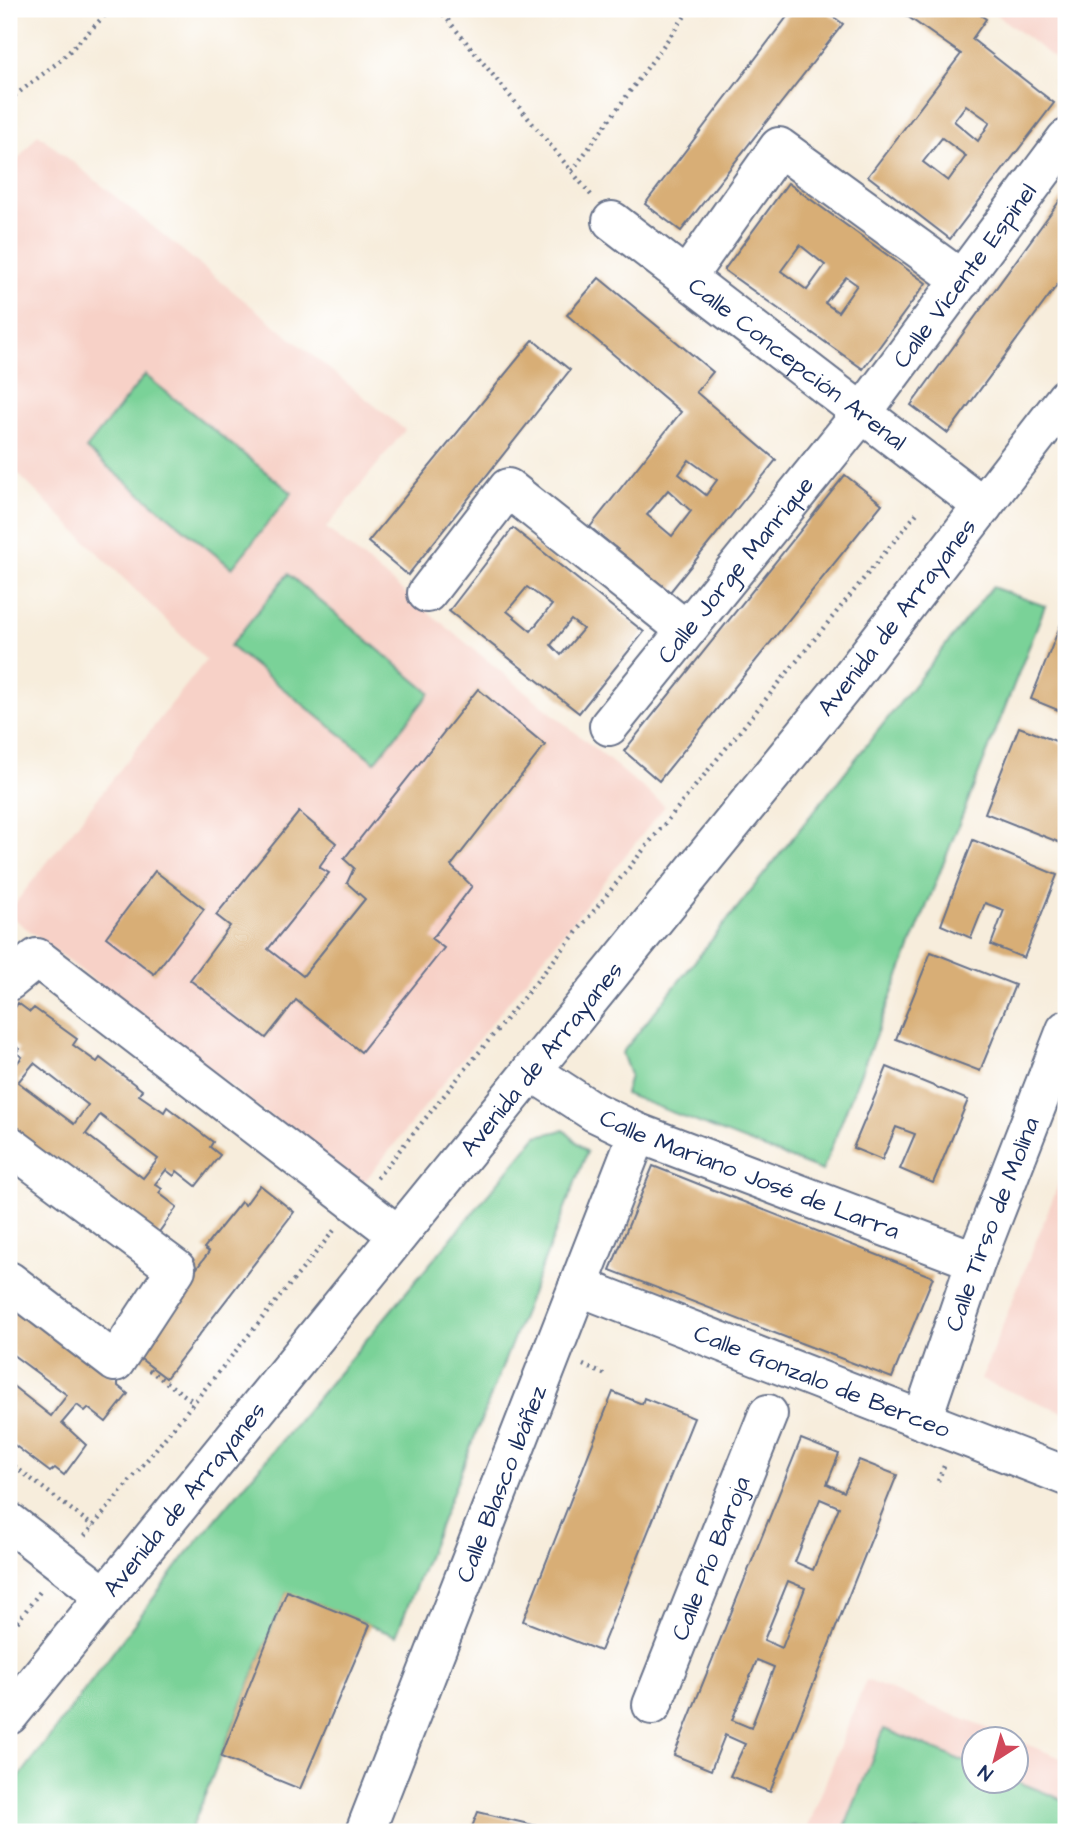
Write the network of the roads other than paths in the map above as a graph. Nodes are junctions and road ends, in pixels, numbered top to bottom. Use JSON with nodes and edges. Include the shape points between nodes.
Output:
{"nodes":[{"id":1,"x":1066,"y":139,"type":"edge"},
{"id":2,"x":612,"y":221,"type":"road end"},
{"id":3,"x":686,"y":278,"type":"junction"},
{"id":4,"x":962,"y":280,"type":"junction"},
{"id":5,"x":1066,"y":398,"type":"edge"},
{"id":6,"x":862,"y":413,"type":"junction"},
{"id":7,"x":983,"y":506,"type":"junction"},
{"id":8,"x":427,"y":593,"type":"dead end"},
{"id":9,"x":686,"y":630,"type":"junction"},
{"id":10,"x":609,"y":726,"type":"dead end"},
{"id":11,"x":9,"y":981,"type":"edge"},
{"id":12,"x":1066,"y":1030,"type":"edge"},
{"id":13,"x":531,"y":1071,"type":"junction"},
{"id":14,"x":638,"y":1133,"type":"junction"},
{"id":15,"x":9,"y":1145,"type":"edge"},
{"id":16,"x":398,"y":1235,"type":"junction"},
{"id":17,"x":976,"y":1261,"type":"junction"},
{"id":18,"x":9,"y":1280,"type":"edge"},
{"id":19,"x":579,"y":1286,"type":"junction"},
{"id":20,"x":768,"y":1414,"type":"dead end"},
{"id":21,"x":922,"y":1420,"type":"junction"},
{"id":22,"x":1066,"y":1476,"type":"edge"},
{"id":23,"x":9,"y":1522,"type":"edge"},
{"id":24,"x":105,"y":1596,"type":"junction"},
{"id":25,"x":652,"y":1705,"type":"dead end"},
{"id":26,"x":9,"y":1715,"type":"edge"},
{"id":27,"x":365,"y":1832,"type":"edge"}],
"edges":[{"from":1,"to":4,"type":"street","name":"Calle Vicente Espinel"},
{"from":2,"to":3,"type":"street","name":"Calle Concepción Arenal"},
{"from":3,"to":4,"type":"street","via":[[779,147]]},
{"from":3,"to":6,"type":"street","name":"Calle Concepción Arenal"},
{"from":4,"to":6,"type":"street","name":"Calle Vicente Espinel"},
{"from":5,"to":7,"type":"street","name":"Avenida de Arrayanes"},
{"from":6,"to":7,"type":"street","name":"Calle Concepción Arenal"},
{"from":6,"to":9,"type":"street","name":"Calle Jorge Manrique"},
{"from":7,"to":13,"type":"street","name":"Avenida de Arrayanes","via":[[847,682]]},
{"from":8,"to":9,"type":"street","via":[[508,488]]},
{"from":9,"to":10,"type":"street","name":"Calle Jorge Manrique"},
{"from":11,"to":16,"type":"street","via":[[37,958]]},
{"from":12,"to":17,"type":"street","name":"Calle Tirso de Molina"},
{"from":13,"to":14,"type":"street","name":"Calle Mariano José de Larra","via":[[594,1112]]},
{"from":13,"to":16,"type":"street","name":"Avenida de Arrayanes"},
{"from":14,"to":17,"type":"street","name":"Calle Mariano José de Larra"},
{"from":14,"to":19,"type":"street","name":"Calle Blasco Ibáñez"},
{"from":15,"to":18,"type":"street","via":[[176,1269],[115,1362]]},
{"from":16,"to":24,"type":"street","name":"Avenida de Arrayanes"},
{"from":17,"to":21,"type":"street","name":"Calle Tirso de Molina"},
{"from":19,"to":21,"type":"street","name":"Calle Gonzalo de Berceo"},
{"from":19,"to":27,"type":"street","name":"Calle Blasco Ibáñez"},
{"from":20,"to":25,"type":"street","name":"Calle Pío Baroja"},
{"from":21,"to":22,"type":"street","name":"Calle Gonzalo de Berceo"},
{"from":23,"to":24,"type":"street"},
{"from":24,"to":26,"type":"street","name":"Avenida de Arrayanes"}]}
